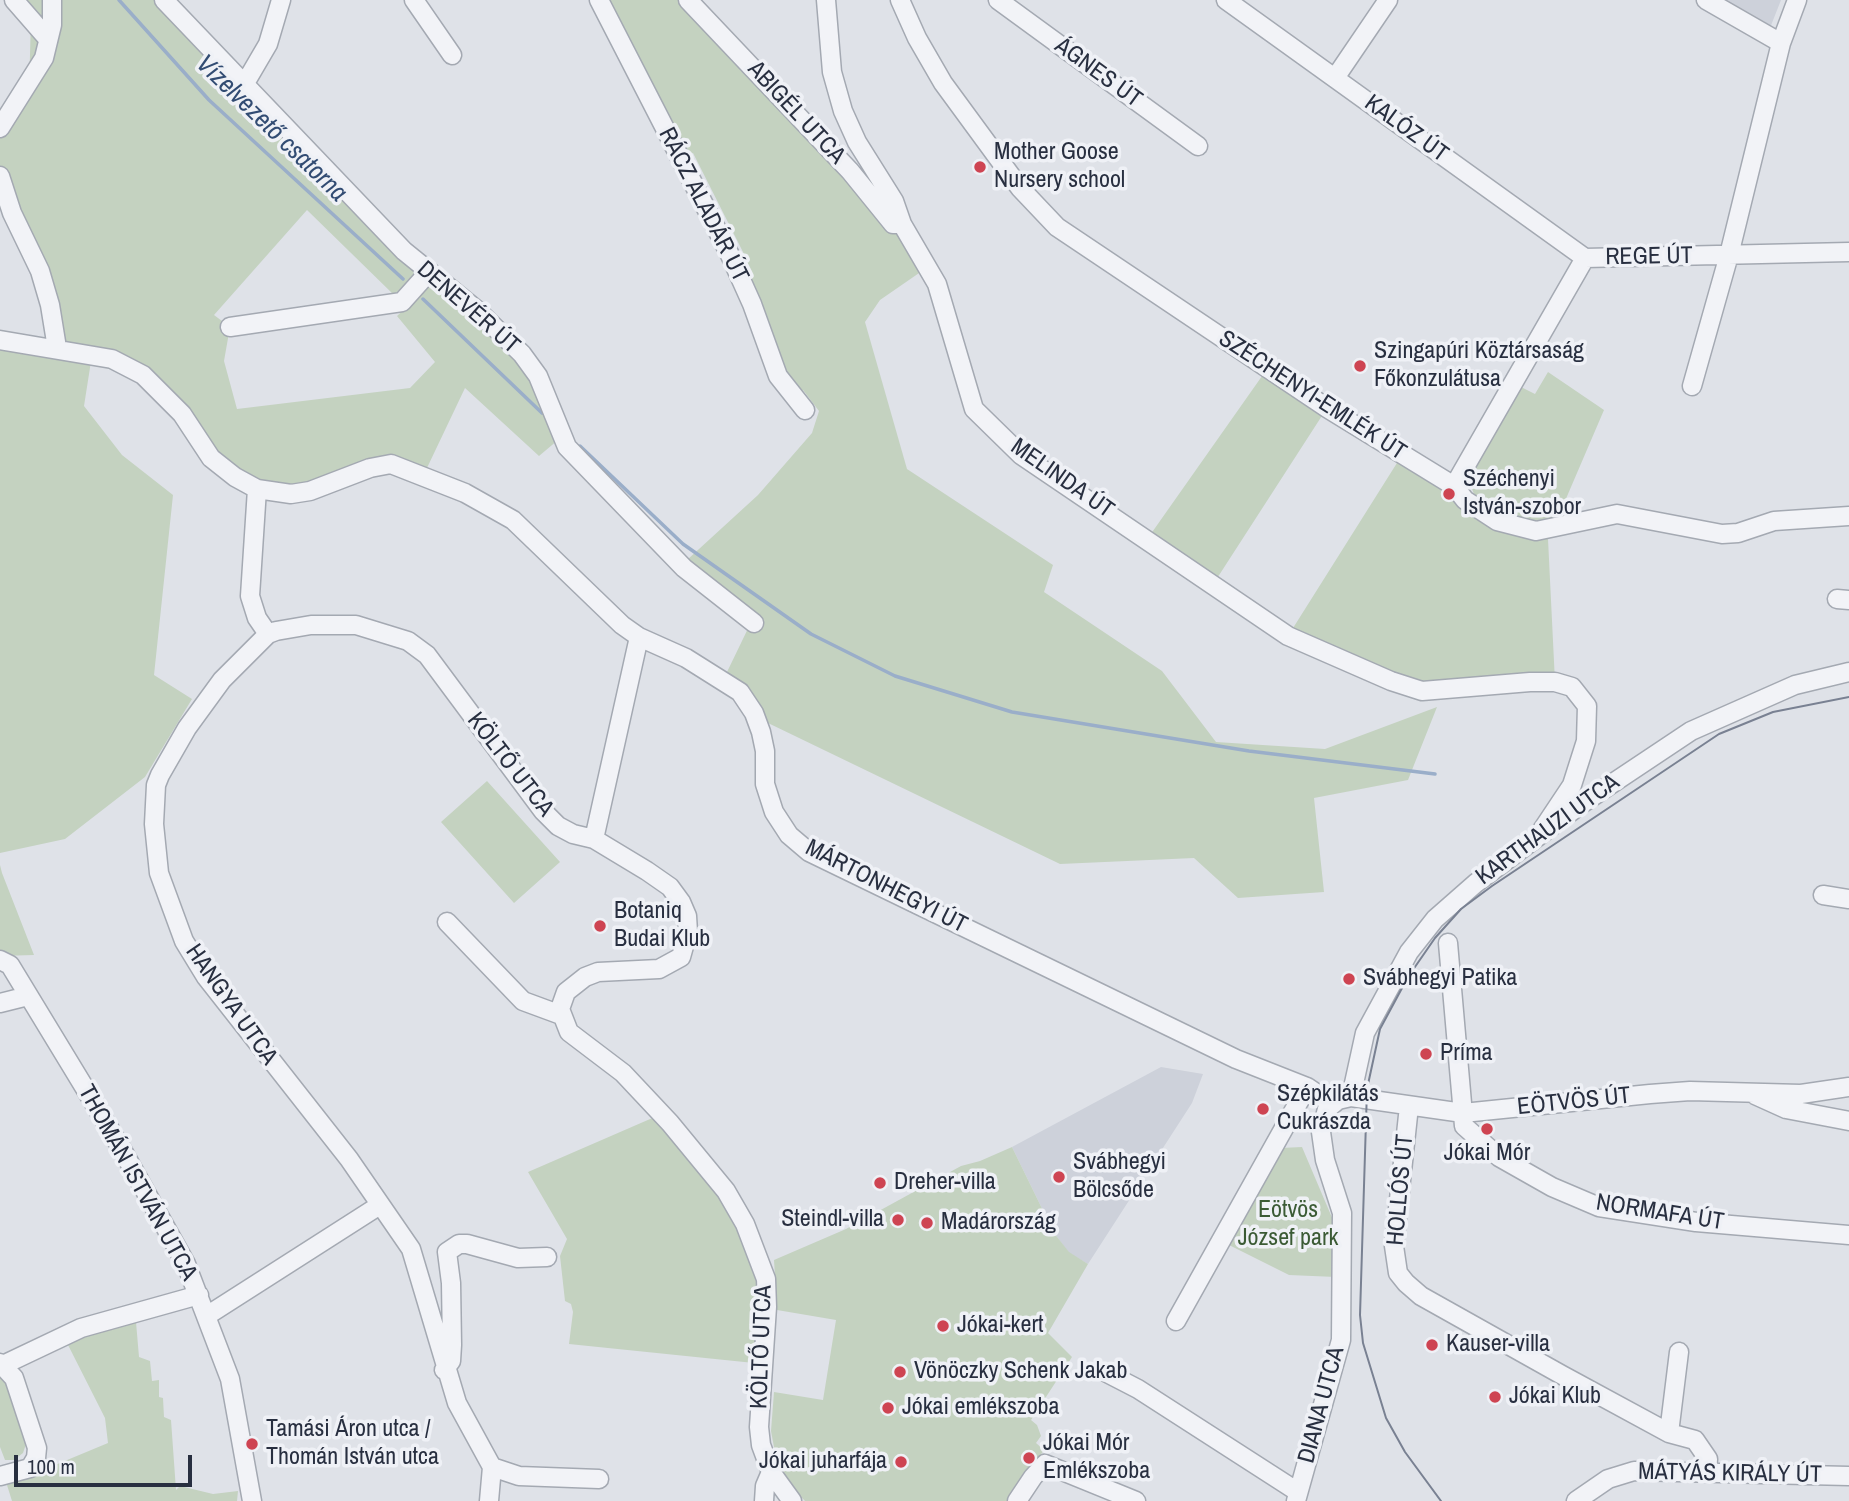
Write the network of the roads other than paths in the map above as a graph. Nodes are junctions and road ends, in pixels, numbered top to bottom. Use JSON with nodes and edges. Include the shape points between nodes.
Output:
{"nodes":[{"id":1,"x":14,"y":0,"type":"edge"},
{"id":2,"x":52,"y":0,"type":"edge"},
{"id":3,"x":164,"y":0,"type":"edge"},
{"id":4,"x":281,"y":0,"type":"edge"},
{"id":5,"x":414,"y":0,"type":"edge"},
{"id":6,"x":599,"y":0,"type":"edge"},
{"id":7,"x":688,"y":0,"type":"edge"},
{"id":8,"x":827,"y":0,"type":"edge"},
{"id":9,"x":901,"y":0,"type":"edge"},
{"id":10,"x":998,"y":0,"type":"edge"},
{"id":11,"x":1226,"y":0,"type":"edge"},
{"id":12,"x":1388,"y":0,"type":"edge"},
{"id":13,"x":1706,"y":0,"type":"edge"},
{"id":14,"x":1797,"y":0,"type":"edge"},
{"id":15,"x":48,"y":39,"type":"junction"},
{"id":16,"x":1781,"y":43,"type":"junction"},
{"id":17,"x":452,"y":55,"type":"dead end"},
{"id":18,"x":1335,"y":78,"type":"junction"},
{"id":19,"x":244,"y":85,"type":"junction"},
{"id":20,"x":0,"y":128,"type":"edge"},
{"id":21,"x":1198,"y":146,"type":"dead end"},
{"id":22,"x":0,"y":176,"type":"edge"},
{"id":23,"x":1735,"y":222,"type":"junction"},
{"id":24,"x":902,"y":224,"type":"junction"},
{"id":25,"x":1849,"y":252,"type":"edge"},
{"id":26,"x":1767,"y":254,"type":"junction"},
{"id":27,"x":1729,"y":255,"type":"junction"},
{"id":28,"x":1585,"y":258,"type":"junction"},
{"id":29,"x":428,"y":274,"type":"junction"},
{"id":30,"x":230,"y":327,"type":"dead end"},
{"id":31,"x":0,"y":340,"type":"edge"},
{"id":32,"x":57,"y":348,"type":"junction"},
{"id":33,"x":1692,"y":386,"type":"dead end"},
{"id":34,"x":805,"y":410,"type":"dead end"},
{"id":35,"x":1454,"y":486,"type":"junction"},
{"id":36,"x":257,"y":489,"type":"junction"},
{"id":37,"x":1849,"y":516,"type":"edge"},
{"id":38,"x":754,"y":623,"type":"dead end"},
{"id":39,"x":268,"y":635,"type":"junction"},
{"id":40,"x":639,"y":637,"type":"junction"},
{"id":41,"x":1849,"y":672,"type":"edge"},
{"id":42,"x":1538,"y":836,"type":"junction"},
{"id":43,"x":594,"y":839,"type":"junction"},
{"id":44,"x":1823,"y":895,"type":"dead end"},
{"id":45,"x":1849,"y":899,"type":"edge"},
{"id":46,"x":447,"y":922,"type":"dead end"},
{"id":47,"x":1448,"y":943,"type":"dead end"},
{"id":48,"x":0,"y":960,"type":"edge"},
{"id":49,"x":28,"y":996,"type":"junction"},
{"id":50,"x":0,"y":1003,"type":"edge"},
{"id":51,"x":561,"y":1015,"type":"junction"},
{"id":52,"x":1307,"y":1087,"type":"junction"},
{"id":53,"x":1849,"y":1087,"type":"edge"},
{"id":54,"x":1750,"y":1093,"type":"junction"},
{"id":55,"x":1351,"y":1097,"type":"junction"},
{"id":56,"x":1332,"y":1104,"type":"junction"},
{"id":57,"x":1409,"y":1106,"type":"junction"},
{"id":58,"x":1463,"y":1113,"type":"junction"},
{"id":59,"x":1849,"y":1121,"type":"edge"},
{"id":60,"x":380,"y":1205,"type":"junction"},
{"id":61,"x":1849,"y":1235,"type":"edge"},
{"id":62,"x":547,"y":1257,"type":"dead end"},
{"id":63,"x":199,"y":1295,"type":"junction"},
{"id":64,"x":208,"y":1315,"type":"junction"},
{"id":65,"x":1176,"y":1321,"type":"dead end"},
{"id":66,"x":1679,"y":1352,"type":"dead end"},
{"id":67,"x":1,"y":1364,"type":"edge"},
{"id":68,"x":444,"y":1370,"type":"junction"},
{"id":69,"x":1107,"y":1373,"type":"dead end"},
{"id":70,"x":1669,"y":1433,"type":"junction"},
{"id":71,"x":492,"y":1467,"type":"junction"},
{"id":72,"x":771,"y":1472,"type":"junction"},
{"id":73,"x":1707,"y":1472,"type":"junction"},
{"id":74,"x":0,"y":1476,"type":"edge"},
{"id":75,"x":1849,"y":1476,"type":"edge"},
{"id":76,"x":600,"y":1479,"type":"dead end"},
{"id":77,"x":1297,"y":1497,"type":"edge"},
{"id":78,"x":252,"y":1501,"type":"edge"},
{"id":79,"x":489,"y":1501,"type":"edge"},
{"id":80,"x":764,"y":1501,"type":"edge"},
{"id":81,"x":792,"y":1501,"type":"edge"},
{"id":82,"x":1017,"y":1501,"type":"edge"},
{"id":83,"x":1136,"y":1501,"type":"edge"},
{"id":84,"x":1576,"y":1501,"type":"edge"}],
"edges":[{"from":1,"to":15,"type":"street"},
{"from":2,"to":15,"type":"street"},
{"from":3,"to":19,"type":"street","name":"DENEVÉR ÚT"},
{"from":4,"to":19,"type":"street","via":[[268,44]]},
{"from":5,"to":17,"type":"street"},
{"from":6,"to":34,"type":"street","name":"RÁCZ ALADÁR ÚT","via":[[730,255],[778,376]]},
{"from":7,"to":24,"type":"street","name":"ABIGÉL UTCA","via":[[850,171],[893,224]]},
{"from":8,"to":24,"type":"street","name":"MELINDA ÚT","via":[[832,72],[843,111],[894,201]]},
{"from":9,"to":35,"type":"street","name":"SZÉCHENYI-EMLÉK ÚT","via":[[943,83],[1020,188],[1057,227],[1327,408]]},
{"from":10,"to":21,"type":"street","name":"ÁGNES ÚT"},
{"from":11,"to":18,"type":"street","name":"KALÓZ ÚT"},
{"from":12,"to":18,"type":"street"},
{"from":13,"to":16,"type":"street"},
{"from":14,"to":16,"type":"street"},
{"from":15,"to":20,"type":"street","via":[[44,58]]},
{"from":16,"to":23,"type":"street"},
{"from":18,"to":28,"type":"street","name":"KALÓZ ÚT"},
{"from":19,"to":29,"type":"street","name":"DENEVÉR ÚT"},
{"from":22,"to":32,"type":"street","via":[[40,271]]},
{"from":23,"to":26,"type":"street","via":[[1747,241]]},
{"from":23,"to":27,"type":"street"},
{"from":24,"to":42,"type":"street","name":"MELINDA ÚT","via":[[937,285],[974,409],[1021,454],[1288,636],[1365,670],[1422,691],[1555,682],[1572,687],[1587,706],[1589,729],[1572,785]]},
{"from":25,"to":26,"type":"street","name":"REGE ÚT"},
{"from":26,"to":27,"type":"street","name":"REGE ÚT"},
{"from":27,"to":28,"type":"street","name":"REGE ÚT"},
{"from":27,"to":33,"type":"street"},
{"from":28,"to":35,"type":"street","name":"REGE ÚT"},
{"from":29,"to":30,"type":"street","via":[[402,302]]},
{"from":29,"to":38,"type":"street","name":"DENEVÉR ÚT","via":[[478,311],[522,354],[538,376],[567,447],[684,568]]},
{"from":31,"to":32,"type":"street","name":"MÁRTONHEGYI ÚT"},
{"from":32,"to":36,"type":"street","name":"MÁRTONHEGYI ÚT","via":[[112,359],[143,375],[182,414],[211,458]]},
{"from":35,"to":37,"type":"street","name":"SZÉCHENYI-EMLÉK ÚT","via":[[1465,500],[1497,521],[1536,531],[1617,514],[1722,534],[1774,521]]},
{"from":36,"to":39,"type":"street","via":[[250,596]]},
{"from":36,"to":40,"type":"street","name":"MÁRTONHEGYI ÚT","via":[[291,494],[382,465],[411,470],[465,492],[513,520],[593,600]]},
{"from":39,"to":43,"type":"street","name":"KÖLTŐ UTCA","via":[[298,626],[330,624],[374,628],[408,641],[427,655],[543,811],[558,826]]},
{"from":39,"to":60,"type":"street","name":"HANGYA UTCA","via":[[203,704],[160,775],[154,824],[159,873],[184,941],[206,977]]},
{"from":40,"to":43,"type":"street"},
{"from":40,"to":52,"type":"street","name":"MÁRTONHEGYI ÚT","via":[[685,658],[740,692],[761,732],[765,784],[774,813],[789,835],[809,852],[1236,1059]]},
{"from":41,"to":42,"type":"street","name":"KARTHAUZI UTCA","via":[[1795,685],[1691,731]]},
{"from":42,"to":55,"type":"street","name":"KARTHAUZI UTCA","via":[[1435,919],[1409,952],[1365,1033]]},
{"from":43,"to":51,"type":"street","name":"KÖLTŐ UTCA","via":[[670,887],[687,916],[686,946],[681,957],[659,969],[598,972],[585,977],[566,992]]},
{"from":44,"to":45,"type":"street"},
{"from":46,"to":51,"type":"street","via":[[523,1001]]},
{"from":47,"to":58,"type":"street"},
{"from":48,"to":49,"type":"street","name":"THOMÁN ISTVÁN UTCA","via":[[9,965]]},
{"from":49,"to":50,"type":"street"},
{"from":49,"to":63,"type":"street","name":"THOMÁN ISTVÁN UTCA","via":[[166,1223]]},
{"from":51,"to":72,"type":"street","name":"KÖLTŐ UTCA","via":[[569,1032],[623,1073],[670,1123],[726,1191],[745,1224],[766,1279],[759,1427]]},
{"from":52,"to":56,"type":"street"},
{"from":52,"to":65,"type":"street"},
{"from":53,"to":54,"type":"street","name":"EÖTVÖS ÚT","via":[[1801,1094]]},
{"from":54,"to":58,"type":"street","name":"EÖTVÖS ÚT","via":[[1650,1094]]},
{"from":54,"to":59,"type":"street","via":[[1773,1105]]},
{"from":55,"to":56,"type":"street","name":"EÖTVÖS ÚT"},
{"from":55,"to":57,"type":"street","name":"EÖTVÖS ÚT"},
{"from":56,"to":77,"type":"street","name":"DIANA UTCA","via":[[1321,1132],[1342,1213],[1341,1339]]},
{"from":57,"to":58,"type":"street","name":"EÖTVÖS ÚT"},
{"from":57,"to":70,"type":"street","name":"HOLLÓS ÚT","via":[[1394,1246],[1396,1266],[1406,1283],[1421,1296]]},
{"from":58,"to":61,"type":"street","name":"NORMAFA ÚT","via":[[1465,1128],[1499,1157],[1599,1207],[1696,1222]]},
{"from":60,"to":64,"type":"street"},
{"from":60,"to":68,"type":"street","name":"HANGYA UTCA","via":[[411,1249]]},
{"from":62,"to":68,"type":"street","via":[[518,1258],[467,1244],[447,1252],[452,1345],[451,1361]]},
{"from":63,"to":64,"type":"street","name":"THOMÁN ISTVÁN UTCA"},
{"from":63,"to":67,"type":"street","via":[[81,1328]]},
{"from":64,"to":78,"type":"street","name":"THOMÁN ISTVÁN UTCA","via":[[230,1379]]},
{"from":66,"to":70,"type":"street"},
{"from":67,"to":74,"type":"street","via":[[14,1378],[37,1448],[30,1468]]},
{"from":68,"to":71,"type":"street","name":"HANGYA UTCA"},
{"from":69,"to":77,"type":"street","via":[[1138,1389]]},
{"from":70,"to":73,"type":"street","name":"HOLLÓS ÚT","via":[[1695,1440],[1708,1459]]},
{"from":71,"to":76,"type":"street","via":[[519,1475]]},
{"from":71,"to":79,"type":"street"},
{"from":72,"to":80,"type":"street"},
{"from":72,"to":81,"type":"street","name":"KÖLTŐ UTCA"},
{"from":73,"to":75,"type":"street","name":"MÁTYÁS KIRÁLY ÚT"},
{"from":73,"to":84,"type":"street","name":"MÁTYÁS KIRÁLY ÚT","via":[[1634,1471],[1608,1479]]},
{"from":82,"to":83,"type":"street","via":[[1045,1464]]}]}
